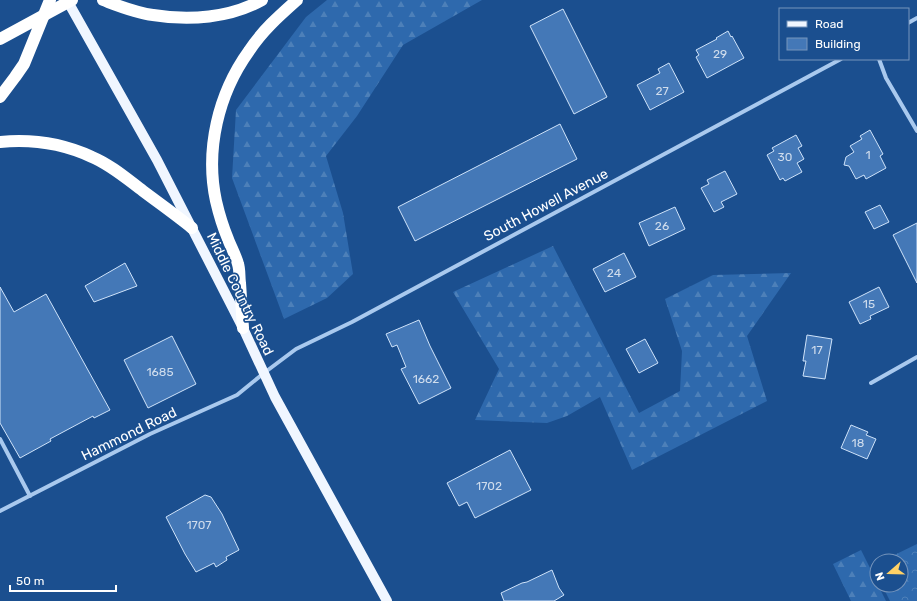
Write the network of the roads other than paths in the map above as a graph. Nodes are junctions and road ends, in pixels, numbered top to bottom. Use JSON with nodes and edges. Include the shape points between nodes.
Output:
{"nodes":[{"id":1,"x":50,"y":0,"type":"edge"},
{"id":2,"x":67,"y":0,"type":"edge"},
{"id":3,"x":72,"y":0,"type":"edge"},
{"id":4,"x":103,"y":0,"type":"edge"},
{"id":5,"x":262,"y":0,"type":"edge"},
{"id":6,"x":297,"y":0,"type":"edge"},
{"id":7,"x":0,"y":39,"type":"edge"},
{"id":8,"x":839,"y":60,"type":"edge"},
{"id":9,"x":879,"y":60,"type":"edge"},
{"id":10,"x":0,"y":97,"type":"edge"},
{"id":11,"x":917,"y":131,"type":"edge"},
{"id":12,"x":0,"y":142,"type":"edge"},
{"id":13,"x":192,"y":228,"type":"junction"},
{"id":14,"x":243,"y":328,"type":"junction"},
{"id":15,"x":917,"y":358,"type":"edge"},
{"id":16,"x":264,"y":373,"type":"junction"},
{"id":17,"x":871,"y":384,"type":"dead end"},
{"id":18,"x":0,"y":439,"type":"edge"},
{"id":19,"x":30,"y":496,"type":"junction"},
{"id":20,"x":0,"y":511,"type":"edge"},
{"id":21,"x":387,"y":601,"type":"edge"}],
"edges":[{"from":1,"to":10,"type":"highway","via":[[24,64]]},
{"from":2,"to":13,"type":"main road","name":"Middle Country Road"},
{"from":3,"to":7,"type":"highway","bridge":true},
{"from":4,"to":5,"type":"highway","via":[[153,16],[192,18],[228,13]]},
{"from":6,"to":14,"type":"highway","via":[[270,24],[248,51],[222,103],[216,124],[213,182],[221,218],[238,264]]},
{"from":8,"to":16,"type":"street","name":"South Howell Avenue","via":[[352,322],[302,345]]},
{"from":9,"to":11,"type":"street","via":[[886,78]]},
{"from":12,"to":13,"type":"highway","via":[[42,142],[94,158],[117,171]]},
{"from":13,"to":14,"type":"main road","name":"Middle Country Road"},
{"from":14,"to":16,"type":"main road","name":"Middle Country Road"},
{"from":15,"to":17,"type":"street"},
{"from":16,"to":19,"type":"street","name":"Hammond Road","via":[[237,395],[150,434]]},
{"from":16,"to":21,"type":"main road","name":"Middle Country Road"},
{"from":18,"to":19,"type":"street"},
{"from":19,"to":20,"type":"street","name":"Hammond Road"}]}
